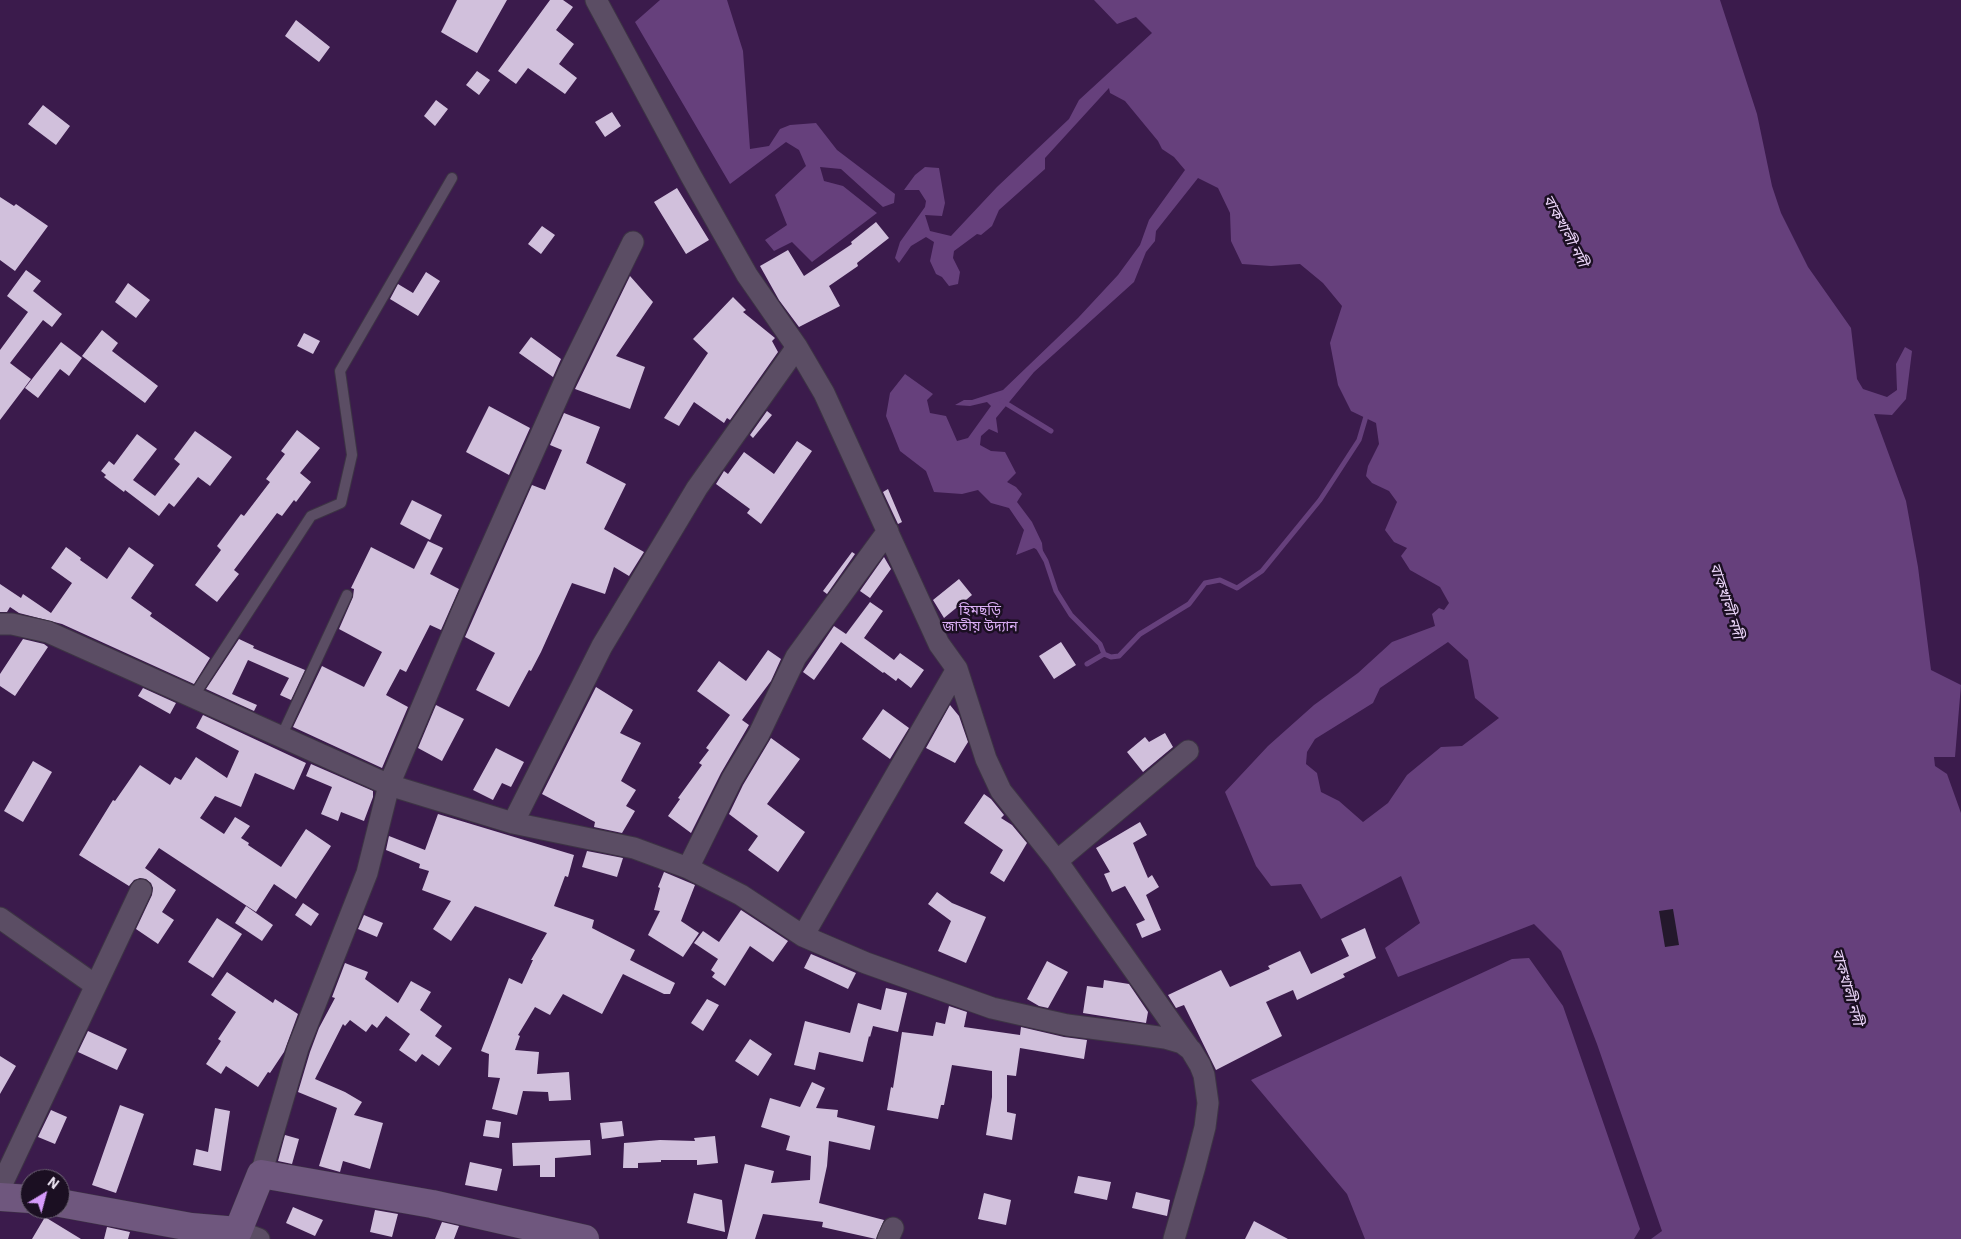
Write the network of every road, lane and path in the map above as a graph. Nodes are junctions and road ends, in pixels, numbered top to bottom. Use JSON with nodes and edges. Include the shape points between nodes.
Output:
{"nodes":[{"id":1,"x":596,"y":0,"type":"edge"},
{"id":2,"x":452,"y":178,"type":"dead end"},
{"id":3,"x":633,"y":242,"type":"dead end"},
{"id":4,"x":797,"y":347,"type":"junction"},
{"id":5,"x":888,"y":531,"type":"junction"},
{"id":6,"x":348,"y":595,"type":"dead end"},
{"id":7,"x":0,"y":624,"type":"edge"},
{"id":8,"x":957,"y":669,"type":"junction"},
{"id":9,"x":192,"y":697,"type":"junction"},
{"id":10,"x":281,"y":737,"type":"junction"},
{"id":11,"x":1188,"y":751,"type":"dead end"},
{"id":12,"x":389,"y":785,"type":"junction"},
{"id":13,"x":513,"y":822,"type":"junction"},
{"id":14,"x":1057,"y":861,"type":"junction"},
{"id":15,"x":688,"y":868,"type":"junction"},
{"id":16,"x":141,"y":890,"type":"dead end"},
{"id":17,"x":0,"y":918,"type":"edge"},
{"id":18,"x":803,"y":936,"type":"junction"},
{"id":19,"x":95,"y":985,"type":"junction"},
{"id":20,"x":1191,"y":1050,"type":"junction"},
{"id":21,"x":261,"y":1174,"type":"junction"},
{"id":22,"x":0,"y":1188,"type":"edge"},
{"id":23,"x":0,"y":1196,"type":"edge"},
{"id":24,"x":20,"y":1199,"type":"edge"},
{"id":25,"x":70,"y":1204,"type":"edge"},
{"id":26,"x":244,"y":1236,"type":"edge"},
{"id":27,"x":585,"y":1239,"type":"edge"},
{"id":28,"x":1174,"y":1239,"type":"edge"}],
"edges":[{"from":1,"to":4,"type":"street","via":[[747,275]]},
{"from":2,"to":9,"type":"lane","via":[[340,371],[352,455],[341,503],[311,516]]},
{"from":3,"to":12,"type":"street","via":[[568,374]]},
{"from":4,"to":5,"type":"street","via":[[824,393]]},
{"from":4,"to":13,"type":"street","via":[[696,488],[602,646]]},
{"from":5,"to":8,"type":"street","via":[[940,644]]},
{"from":5,"to":15,"type":"street","via":[[796,657]]},
{"from":6,"to":10,"type":"lane"},
{"from":7,"to":9,"type":"street","via":[[48,632]]},
{"from":8,"to":14,"type":"street","via":[[986,759],[1001,791]]},
{"from":8,"to":18,"type":"street"},
{"from":9,"to":10,"type":"street"},
{"from":10,"to":12,"type":"street"},
{"from":11,"to":14,"type":"street"},
{"from":12,"to":13,"type":"street"},
{"from":12,"to":21,"type":"street","via":[[367,873],[298,1048]]},
{"from":13,"to":15,"type":"street","via":[[634,848]]},
{"from":14,"to":20,"type":"street"},
{"from":15,"to":18,"type":"street","via":[[741,895]]},
{"from":16,"to":19,"type":"street"},
{"from":17,"to":19,"type":"street"},
{"from":18,"to":20,"type":"street","via":[[866,963],[992,1008],[1067,1025],[1165,1038],[1182,1043]]},
{"from":19,"to":22,"type":"street"},
{"from":20,"to":28,"type":"street","via":[[1204,1075],[1208,1103],[1205,1127]]},
{"from":21,"to":26,"type":"street"},
{"from":21,"to":27,"type":"street","via":[[432,1204]]},
{"from":23,"to":24,"type":"street"},
{"from":25,"to":26,"type":"street"}]}
